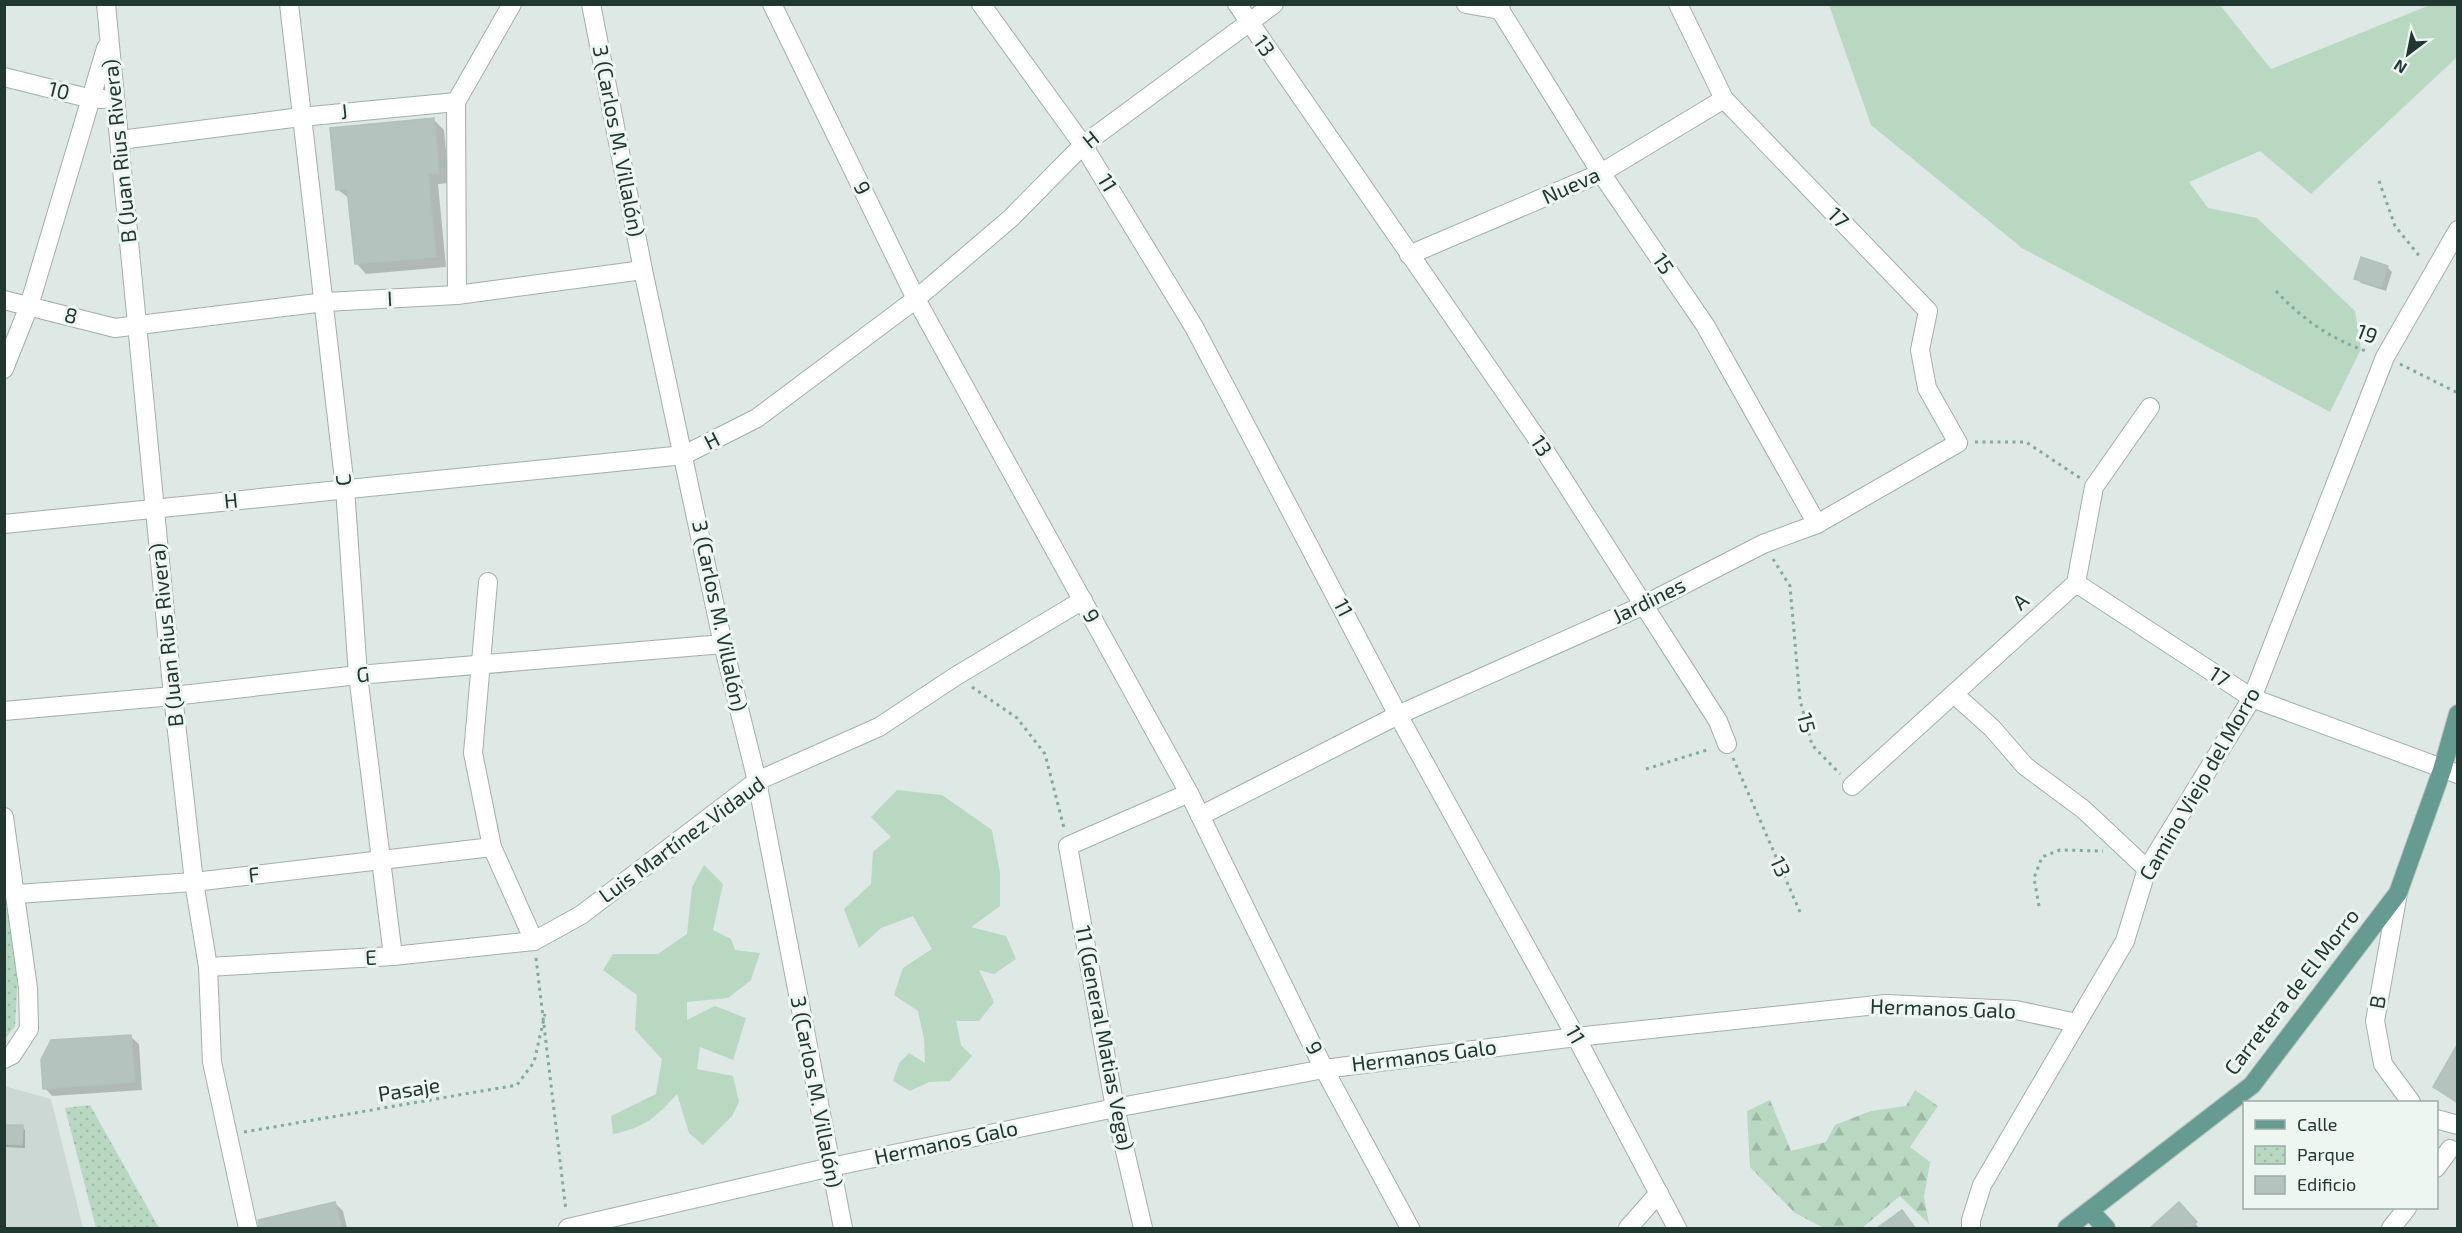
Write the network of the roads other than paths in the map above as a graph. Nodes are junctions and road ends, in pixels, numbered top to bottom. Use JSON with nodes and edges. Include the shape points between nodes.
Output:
{"nodes":[{"id":1,"x":106,"y":4,"type":"edge"},
{"id":2,"x":289,"y":4,"type":"edge"},
{"id":3,"x":512,"y":4,"type":"edge"},
{"id":4,"x":591,"y":4,"type":"edge"},
{"id":5,"x":772,"y":4,"type":"edge"},
{"id":6,"x":981,"y":4,"type":"edge"},
{"id":7,"x":1237,"y":4,"type":"edge"},
{"id":8,"x":1274,"y":4,"type":"edge"},
{"id":9,"x":1466,"y":4,"type":"edge"},
{"id":10,"x":1678,"y":4,"type":"edge"},
{"id":11,"x":1501,"y":7,"type":"edge"},
{"id":12,"x":1247,"y":23,"type":"junction"},
{"id":13,"x":109,"y":38,"type":"junction"},
{"id":14,"x":4,"y":77,"type":"edge"},
{"id":15,"x":92,"y":99,"type":"junction"},
{"id":16,"x":115,"y":99,"type":"junction"},
{"id":17,"x":1724,"y":99,"type":"junction"},
{"id":18,"x":456,"y":102,"type":"junction"},
{"id":19,"x":302,"y":117,"type":"junction"},
{"id":20,"x":120,"y":140,"type":"junction"},
{"id":21,"x":1083,"y":145,"type":"junction"},
{"id":22,"x":1601,"y":173,"type":"junction"},
{"id":23,"x":2457,"y":230,"type":"edge"},
{"id":24,"x":1409,"y":255,"type":"junction"},
{"id":25,"x":642,"y":270,"type":"junction"},
{"id":26,"x":457,"y":295,"type":"junction"},
{"id":27,"x":916,"y":299,"type":"junction"},
{"id":28,"x":4,"y":300,"type":"edge"},
{"id":29,"x":325,"y":302,"type":"junction"},
{"id":30,"x":29,"y":306,"type":"junction"},
{"id":31,"x":137,"y":324,"type":"junction"},
{"id":32,"x":4,"y":369,"type":"edge"},
{"id":33,"x":2150,"y":407,"type":"dead end"},
{"id":34,"x":1958,"y":442,"type":"joint"},
{"id":35,"x":684,"y":455,"type":"junction"},
{"id":36,"x":345,"y":488,"type":"junction"},
{"id":37,"x":154,"y":509,"type":"junction"},
{"id":38,"x":4,"y":524,"type":"edge"},
{"id":39,"x":1817,"y":524,"type":"junction"},
{"id":40,"x":488,"y":582,"type":"dead end"},
{"id":41,"x":2076,"y":583,"type":"junction"},
{"id":42,"x":1083,"y":600,"type":"junction"},
{"id":43,"x":1642,"y":606,"type":"junction"},
{"id":44,"x":723,"y":644,"type":"junction"},
{"id":45,"x":480,"y":666,"type":"junction"},
{"id":46,"x":358,"y":675,"type":"junction"},
{"id":47,"x":1954,"y":694,"type":"junction"},
{"id":48,"x":173,"y":696,"type":"junction"},
{"id":49,"x":2252,"y":698,"type":"junction"},
{"id":50,"x":4,"y":711,"type":"edge"},
{"id":51,"x":2457,"y":714,"type":"edge"},
{"id":52,"x":1398,"y":715,"type":"junction"},
{"id":53,"x":1727,"y":744,"type":"road end"},
{"id":54,"x":2450,"y":772,"type":"edge"},
{"id":55,"x":757,"y":781,"type":"junction"},
{"id":56,"x":1852,"y":786,"type":"road end"},
{"id":57,"x":1189,"y":794,"type":"junction"},
{"id":58,"x":1200,"y":816,"type":"junction"},
{"id":59,"x":4,"y":817,"type":"edge"},
{"id":60,"x":492,"y":847,"type":"junction"},
{"id":61,"x":381,"y":859,"type":"junction"},
{"id":62,"x":6,"y":869,"type":"edge"},
{"id":63,"x":2147,"y":869,"type":"junction"},
{"id":64,"x":194,"y":882,"type":"junction"},
{"id":65,"x":2398,"y":893,"type":"junction"},
{"id":66,"x":16,"y":894,"type":"junction"},
{"id":67,"x":534,"y":941,"type":"junction"},
{"id":68,"x":393,"y":956,"type":"junction"},
{"id":69,"x":208,"y":967,"type":"junction"},
{"id":70,"x":2077,"y":1023,"type":"junction"},
{"id":71,"x":1576,"y":1037,"type":"junction"},
{"id":72,"x":4,"y":1059,"type":"edge"},
{"id":73,"x":1324,"y":1069,"type":"junction"},
{"id":74,"x":2410,"y":1101,"type":"edge"},
{"id":75,"x":1115,"y":1108,"type":"junction"},
{"id":76,"x":2438,"y":1120,"type":"edge"},
{"id":77,"x":2457,"y":1125,"type":"edge"},
{"id":78,"x":2450,"y":1149,"type":"dead end"},
{"id":79,"x":2438,"y":1165,"type":"edge"},
{"id":80,"x":831,"y":1167,"type":"junction"},
{"id":81,"x":1659,"y":1193,"type":"junction"},
{"id":82,"x":2406,"y":1209,"type":"edge"},
{"id":83,"x":2091,"y":1212,"type":"junction"},
{"id":84,"x":248,"y":1228,"type":"edge"},
{"id":85,"x":568,"y":1228,"type":"edge"},
{"id":86,"x":843,"y":1228,"type":"edge"},
{"id":87,"x":1143,"y":1228,"type":"edge"},
{"id":88,"x":1410,"y":1228,"type":"edge"},
{"id":89,"x":1628,"y":1228,"type":"edge"},
{"id":90,"x":1677,"y":1228,"type":"edge"},
{"id":91,"x":1971,"y":1228,"type":"edge"},
{"id":92,"x":2067,"y":1228,"type":"edge"},
{"id":93,"x":2106,"y":1228,"type":"edge"},
{"id":94,"x":2391,"y":1228,"type":"edge"}],
"edges":[{"from":1,"to":13,"type":"street","name":"B (Juan Rius Rivera)"},
{"from":2,"to":19,"type":"street","name":"C"},
{"from":3,"to":18,"type":"street"},
{"from":4,"to":25,"type":"street","name":"3 (Carlos M. Villalón)"},
{"from":5,"to":27,"type":"street","name":"9"},
{"from":6,"to":21,"type":"street","name":"11"},
{"from":7,"to":12,"type":"street","name":"13"},
{"from":8,"to":12,"type":"street","name":"H"},
{"from":9,"to":11,"type":"street","name":"15"},
{"from":10,"to":17,"type":"street","name":"17"},
{"from":11,"to":22,"type":"street","name":"15"},
{"from":12,"to":21,"type":"street","name":"H"},
{"from":12,"to":24,"type":"street","name":"13"},
{"from":13,"to":15,"type":"street"},
{"from":13,"to":16,"type":"street","name":"B (Juan Rius Rivera)"},
{"from":14,"to":15,"type":"street","name":"10"},
{"from":15,"to":16,"type":"street","name":"10"},
{"from":15,"to":30,"type":"street"},
{"from":16,"to":20,"type":"street","name":"B (Juan Rius Rivera)"},
{"from":17,"to":22,"type":"street","name":"Nueva"},
{"from":17,"to":34,"type":"street","name":"17","via":[[1928,311],[1920,350],[1928,388]]},
{"from":18,"to":19,"type":"street","name":"J"},
{"from":18,"to":26,"type":"street"},
{"from":19,"to":20,"type":"street","name":"J"},
{"from":19,"to":29,"type":"street","name":"C"},
{"from":20,"to":31,"type":"street","name":"B (Juan Rius Rivera)"},
{"from":21,"to":27,"type":"street","name":"H","via":[[1011,218]]},
{"from":21,"to":52,"type":"street","name":"11","via":[[1194,327]]},
{"from":22,"to":24,"type":"street","name":"Nueva"},
{"from":22,"to":39,"type":"street","name":"15","via":[[1705,325]]},
{"from":23,"to":49,"type":"street","name":"Camino Viejo del Morro","via":[[2385,357]]},
{"from":24,"to":43,"type":"street","name":"13","via":[[1536,437]]},
{"from":25,"to":26,"type":"street","name":"I"},
{"from":25,"to":35,"type":"street","name":"3 (Carlos M. Villalón)"},
{"from":26,"to":29,"type":"street","name":"I"},
{"from":27,"to":35,"type":"street","name":"H","via":[[757,418]]},
{"from":27,"to":42,"type":"street","name":"9"},
{"from":28,"to":30,"type":"street","name":"8"},
{"from":29,"to":31,"type":"street","name":"I"},
{"from":29,"to":36,"type":"street","name":"C"},
{"from":30,"to":31,"type":"street","name":"8","via":[[115,328]]},
{"from":30,"to":32,"type":"street"},
{"from":31,"to":37,"type":"street","name":"B (Juan Rius Rivera)"},
{"from":33,"to":41,"type":"street","via":[[2094,487]]},
{"from":34,"to":39,"type":"street","name":"Jardines"},
{"from":35,"to":36,"type":"street","name":"H"},
{"from":35,"to":44,"type":"street","name":"3 (Carlos M. Villalón)"},
{"from":36,"to":37,"type":"street","name":"H"},
{"from":36,"to":46,"type":"street","name":"C"},
{"from":37,"to":38,"type":"street","name":"H"},
{"from":37,"to":48,"type":"street","name":"B (Juan Rius Rivera)"},
{"from":39,"to":43,"type":"street","name":"Jardines","via":[[1763,544]]},
{"from":40,"to":45,"type":"street"},
{"from":41,"to":47,"type":"street","name":"A"},
{"from":41,"to":49,"type":"street","name":"17"},
{"from":42,"to":55,"type":"street","name":"Luis Martínez Vidaud","via":[[879,727]]},
{"from":42,"to":57,"type":"street","name":"9"},
{"from":43,"to":52,"type":"street","name":"Jardines"},
{"from":43,"to":53,"type":"street","name":"13","via":[[1718,722]]},
{"from":44,"to":45,"type":"street","name":"G"},
{"from":44,"to":55,"type":"street","name":"3 (Carlos M. Villalón)"},
{"from":45,"to":46,"type":"street","name":"G"},
{"from":45,"to":60,"type":"street","via":[[473,753]]},
{"from":46,"to":48,"type":"street","name":"G"},
{"from":46,"to":61,"type":"street","name":"C"},
{"from":47,"to":56,"type":"street","name":"A"},
{"from":47,"to":63,"type":"street","via":[[1992,728],[2025,766],[2083,809]]},
{"from":48,"to":50,"type":"street","name":"G"},
{"from":48,"to":64,"type":"street","name":"B (Juan Rius Rivera)"},
{"from":49,"to":54,"type":"street","name":"17"},
{"from":49,"to":63,"type":"street","name":"Camino Viejo del Morro"},
{"from":51,"to":54,"type":"main road","name":"Carretera de El Morro"},
{"from":52,"to":58,"type":"street","name":"Jardines"},
{"from":52,"to":71,"type":"street","name":"11"},
{"from":54,"to":65,"type":"main road","name":"Carretera de El Morro"},
{"from":55,"to":67,"type":"street","name":"Luis Martínez Vidaud","via":[[581,915]]},
{"from":55,"to":80,"type":"street","name":"3 (Carlos M. Villalón)"},
{"from":57,"to":58,"type":"street","name":"9"},
{"from":57,"to":75,"type":"street","name":"11 (General Matias Vega)","via":[[1068,846]]},
{"from":58,"to":73,"type":"street","name":"9"},
{"from":59,"to":62,"type":"street"},
{"from":60,"to":61,"type":"street","name":"F"},
{"from":60,"to":67,"type":"street"},
{"from":61,"to":64,"type":"street","name":"F"},
{"from":61,"to":68,"type":"street","name":"C"},
{"from":62,"to":66,"type":"street"},
{"from":63,"to":70,"type":"street","name":"Camino Viejo del Morro","via":[[2125,941]]},
{"from":64,"to":66,"type":"street","name":"F"},
{"from":64,"to":69,"type":"street","name":"B (Juan Rius Rivera)"},
{"from":65,"to":74,"type":"street","name":"B","via":[[2375,1022],[2383,1064]]},
{"from":65,"to":83,"type":"main road","name":"Carretera de El Morro","via":[[2252,1085]]},
{"from":66,"to":72,"type":"street","via":[[29,1029],[12,1055]]},
{"from":67,"to":68,"type":"street","name":"E"},
{"from":68,"to":69,"type":"street","name":"E"},
{"from":69,"to":84,"type":"street","name":"B (Juan Rius Rivera)","via":[[212,1062]]},
{"from":70,"to":71,"type":"street","name":"Hermanos Galo","via":[[2016,1010],[1886,1004]]},
{"from":70,"to":91,"type":"street","name":"Camino Viejo del Morro","via":[[1982,1185]]},
{"from":71,"to":73,"type":"street","name":"Hermanos Galo"},
{"from":71,"to":81,"type":"street","name":"11"},
{"from":73,"to":75,"type":"street","name":"Hermanos Galo"},
{"from":73,"to":88,"type":"street","name":"9"},
{"from":75,"to":80,"type":"street","name":"Hermanos Galo"},
{"from":75,"to":87,"type":"street","name":"11 (General Matias Vega)"},
{"from":76,"to":77,"type":"street"},
{"from":78,"to":79,"type":"street"},
{"from":80,"to":85,"type":"street","name":"Hermanos Galo"},
{"from":80,"to":86,"type":"street","name":"3 (Carlos M. Villalón)"},
{"from":81,"to":89,"type":"street"},
{"from":81,"to":90,"type":"street","name":"11"},
{"from":82,"to":94,"type":"street"},
{"from":83,"to":92,"type":"main road","name":"Carretera de El Morro"},
{"from":83,"to":93,"type":"main road"}]}
